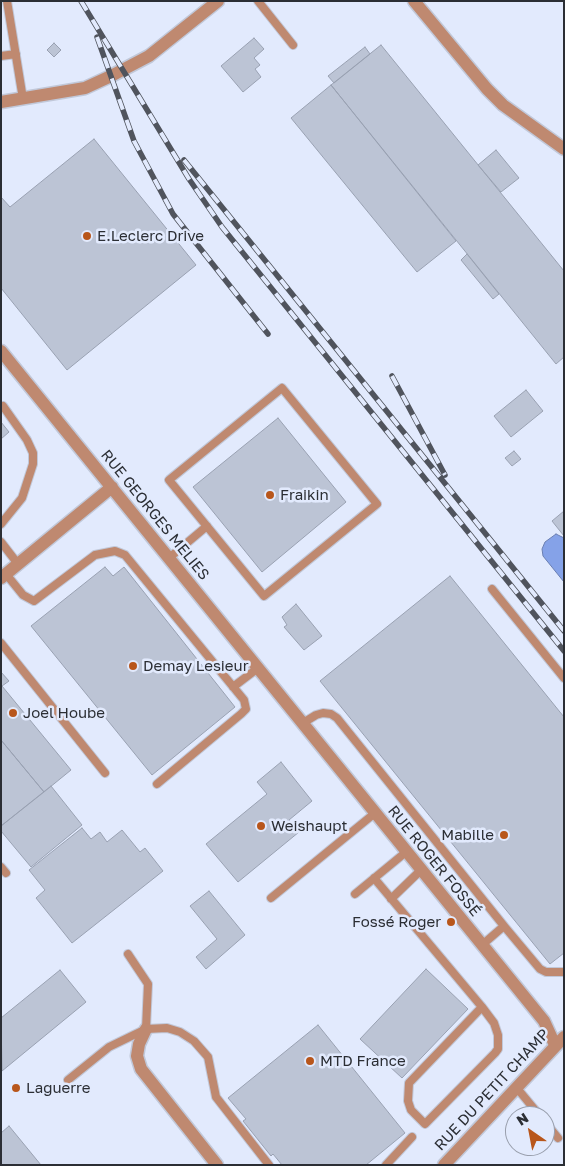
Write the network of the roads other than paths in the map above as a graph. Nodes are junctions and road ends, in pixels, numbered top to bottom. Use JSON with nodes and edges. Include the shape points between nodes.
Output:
{"nodes":[{"id":1,"x":6,"y":1,"type":"edge"},
{"id":2,"x":218,"y":1,"type":"edge"},
{"id":3,"x":258,"y":1,"type":"edge"},
{"id":4,"x":414,"y":1,"type":"edge"},
{"id":5,"x":293,"y":45,"type":"dead end"},
{"id":6,"x":16,"y":54,"type":"junction"},
{"id":7,"x":1,"y":56,"type":"edge"},
{"id":8,"x":22,"y":99,"type":"junction"},
{"id":9,"x":1,"y":102,"type":"edge"},
{"id":10,"x":564,"y":149,"type":"edge"},
{"id":11,"x":1,"y":351,"type":"edge"},
{"id":12,"x":3,"y":406,"type":"dead end"},
{"id":13,"x":112,"y":487,"type":"junction"},
{"id":14,"x":1,"y":524,"type":"edge"},
{"id":15,"x":207,"y":526,"type":"junction"},
{"id":16,"x":1,"y":542,"type":"edge"},
{"id":17,"x":169,"y":558,"type":"junction"},
{"id":18,"x":18,"y":564,"type":"junction"},
{"id":19,"x":4,"y":576,"type":"edge"},
{"id":20,"x":492,"y":589,"type":"dead end"},
{"id":21,"x":1,"y":643,"type":"edge"},
{"id":22,"x":258,"y":668,"type":"junction"},
{"id":23,"x":564,"y":678,"type":"edge"},
{"id":24,"x":234,"y":688,"type":"junction"},
{"id":25,"x":283,"y":699,"type":"joint"},
{"id":26,"x":302,"y":724,"type":"junction"},
{"id":27,"x":105,"y":773,"type":"dead end"},
{"id":28,"x":157,"y":784,"type":"dead end"},
{"id":29,"x":375,"y":813,"type":"junction"},
{"id":30,"x":406,"y":852,"type":"junction"},
{"id":31,"x":421,"y":870,"type":"junction"},
{"id":32,"x":374,"y":878,"type":"junction"},
{"id":33,"x":355,"y":894,"type":"dead end"},
{"id":34,"x":271,"y":898,"type":"dead end"},
{"id":35,"x":391,"y":899,"type":"junction"},
{"id":36,"x":504,"y":926,"type":"junction"},
{"id":37,"x":482,"y":945,"type":"junction"},
{"id":38,"x":128,"y":954,"type":"dead end"},
{"id":39,"x":564,"y":972,"type":"edge"},
{"id":40,"x":482,"y":1007,"type":"junction"},
{"id":41,"x":146,"y":1029,"type":"junction"},
{"id":42,"x":560,"y":1041,"type":"edge"},
{"id":43,"x":68,"y":1080,"type":"dead end"},
{"id":44,"x":516,"y":1087,"type":"junction"},
{"id":45,"x":532,"y":1106,"type":"edge"},
{"id":46,"x":555,"y":1134,"type":"edge"},
{"id":47,"x":412,"y":1137,"type":"dead end"},
{"id":48,"x":558,"y":1138,"type":"dead end"},
{"id":49,"x":217,"y":1165,"type":"edge"},
{"id":50,"x":269,"y":1165,"type":"edge"},
{"id":51,"x":386,"y":1165,"type":"edge"},
{"id":52,"x":444,"y":1165,"type":"edge"}],
"edges":[{"from":1,"to":6,"type":"lane"},
{"from":2,"to":8,"type":"street","via":[[136,65],[85,88]]},
{"from":3,"to":5,"type":"lane"},
{"from":4,"to":10,"type":"street","via":[[503,105]]},
{"from":6,"to":7,"type":"lane"},
{"from":6,"to":8,"type":"lane"},
{"from":8,"to":9,"type":"street"},
{"from":11,"to":13,"type":"street","name":"RUE GEORGES MELIES"},
{"from":12,"to":14,"type":"lane","via":[[27,440],[33,452],[33,464],[22,498]]},
{"from":13,"to":17,"type":"street","name":"RUE GEORGES MELIES"},
{"from":13,"to":18,"type":"street"},
{"from":15,"to":15,"type":"lane","via":[[170,480],[282,388],[377,504],[264,596]]},
{"from":15,"to":17,"type":"lane"},
{"from":16,"to":18,"type":"lane"},
{"from":17,"to":22,"type":"street","name":"RUE GEORGES MELIES"},
{"from":18,"to":19,"type":"street"},
{"from":19,"to":24,"type":"lane","via":[[34,601],[95,555],[115,551],[125,555]]},
{"from":20,"to":23,"type":"lane"},
{"from":21,"to":27,"type":"lane"},
{"from":22,"to":24,"type":"lane"},
{"from":22,"to":25,"type":"street","name":"RUE GEORGES MELIES"},
{"from":24,"to":28,"type":"lane","via":[[244,700],[246,710]]},
{"from":25,"to":26,"type":"street","name":"RUE ROGER FOSSÉ"},
{"from":26,"to":29,"type":"street","name":"RUE ROGER FOSSÉ"},
{"from":26,"to":36,"type":"lane","via":[[322,713],[337,718]]},
{"from":29,"to":30,"type":"street","name":"RUE ROGER FOSSÉ"},
{"from":29,"to":34,"type":"lane"},
{"from":30,"to":31,"type":"street","name":"RUE ROGER FOSSÉ"},
{"from":30,"to":32,"type":"lane"},
{"from":31,"to":35,"type":"lane"},
{"from":31,"to":37,"type":"street","name":"RUE ROGER FOSSÉ"},
{"from":32,"to":33,"type":"lane"},
{"from":32,"to":35,"type":"lane"},
{"from":35,"to":40,"type":"lane"},
{"from":36,"to":37,"type":"lane"},
{"from":36,"to":39,"type":"lane","via":[[540,969]]},
{"from":37,"to":42,"type":"street","name":"RUE ROGER FOSSÉ"},
{"from":38,"to":41,"type":"lane","via":[[148,984]]},
{"from":40,"to":40,"type":"lane","via":[[494,1023],[498,1048],[425,1124],[411,1110],[409,1083]]},
{"from":41,"to":43,"type":"lane","via":[[109,1047]]},
{"from":41,"to":49,"type":"street","via":[[137,1056],[141,1069]]},
{"from":41,"to":50,"type":"lane","via":[[166,1028],[180,1032],[203,1051],[210,1064],[216,1097]]},
{"from":42,"to":44,"type":"street","name":"RUE DU PETIT CHAMP"},
{"from":44,"to":45,"type":"lane"},
{"from":44,"to":52,"type":"street","name":"RUE DU PETIT CHAMP"},
{"from":46,"to":48,"type":"lane"},
{"from":47,"to":51,"type":"lane"}]}
